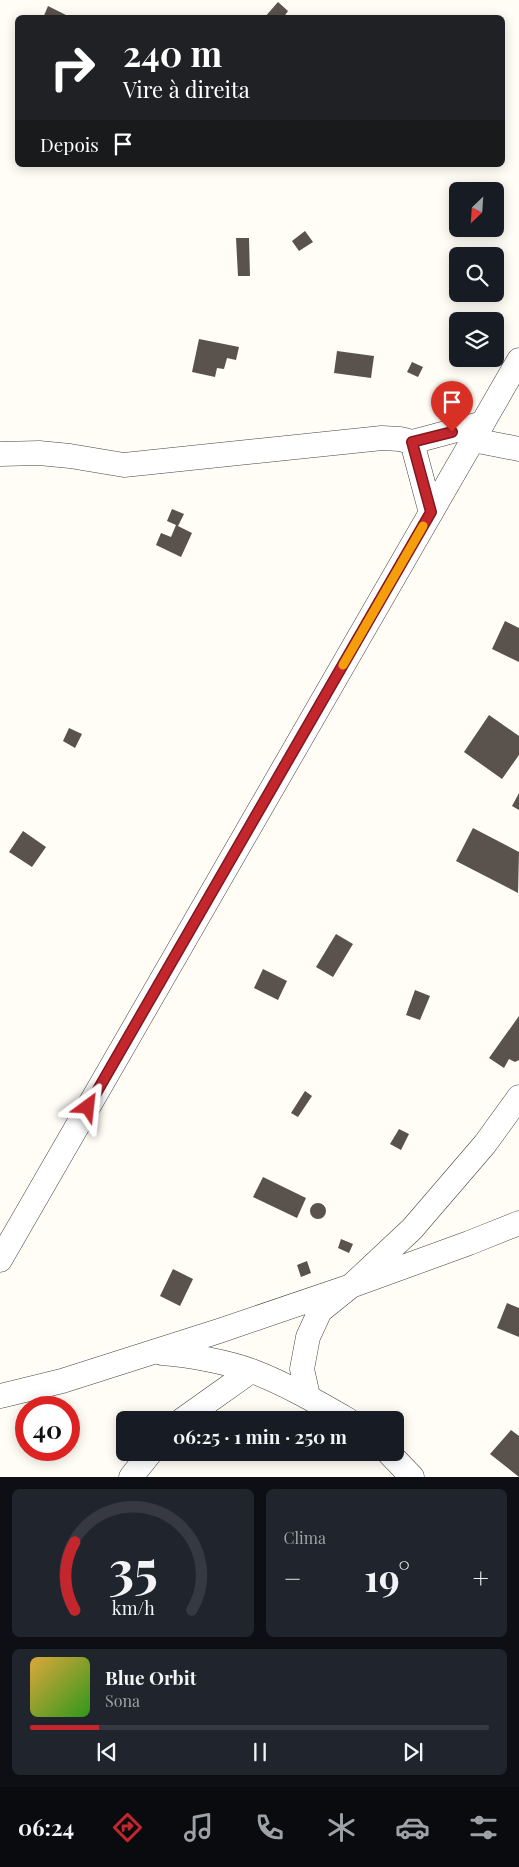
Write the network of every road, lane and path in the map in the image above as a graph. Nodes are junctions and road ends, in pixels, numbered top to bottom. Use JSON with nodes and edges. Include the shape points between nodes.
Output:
{"nodes":[{"id":1,"x":519,"y":360,"type":"edge"},
{"id":2,"x":478,"y":431,"type":"junction"},
{"id":3,"x":412,"y":442,"type":"junction"},
{"id":4,"x":519,"y":449,"type":"edge"},
{"id":5,"x":0,"y":454,"type":"edge"},
{"id":6,"x":431,"y":512,"type":"junction"},
{"id":7,"x":519,"y":1097,"type":"edge"},
{"id":8,"x":519,"y":1223,"type":"edge"},
{"id":9,"x":0,"y":1260,"type":"edge"},
{"id":10,"x":351,"y":1286,"type":"junction"},
{"id":11,"x":153,"y":1352,"type":"junction"},
{"id":12,"x":251,"y":1371,"type":"junction"},
{"id":13,"x":0,"y":1396,"type":"edge"},
{"id":14,"x":308,"y":1396,"type":"junction"},
{"id":15,"x":195,"y":1411,"type":"edge"},
{"id":16,"x":333,"y":1411,"type":"edge"},
{"id":17,"x":144,"y":1461,"type":"edge"},
{"id":18,"x":397,"y":1461,"type":"edge"},
{"id":19,"x":131,"y":1477,"type":"edge"},
{"id":20,"x":412,"y":1477,"type":"edge"}],
"edges":[{"from":1,"to":2,"type":"street"},
{"from":2,"to":3,"type":"street"},
{"from":2,"to":4,"type":"street"},
{"from":2,"to":6,"type":"street"},
{"from":3,"to":5,"type":"street","via":[[382,438],[124,465],[39,453]]},
{"from":3,"to":6,"type":"street"},
{"from":6,"to":9,"type":"street"},
{"from":7,"to":10,"type":"street","via":[[412,1229]]},
{"from":8,"to":10,"type":"street"},
{"from":10,"to":11,"type":"street"},
{"from":10,"to":14,"type":"street","via":[[320,1311],[308,1337],[302,1369]]},
{"from":11,"to":12,"type":"street","via":[[188,1355]]},
{"from":11,"to":13,"type":"street","via":[[62,1381]]},
{"from":12,"to":14,"type":"street"},
{"from":12,"to":15,"type":"street"},
{"from":14,"to":16,"type":"street"},
{"from":17,"to":19,"type":"street"},
{"from":18,"to":20,"type":"street"}]}
